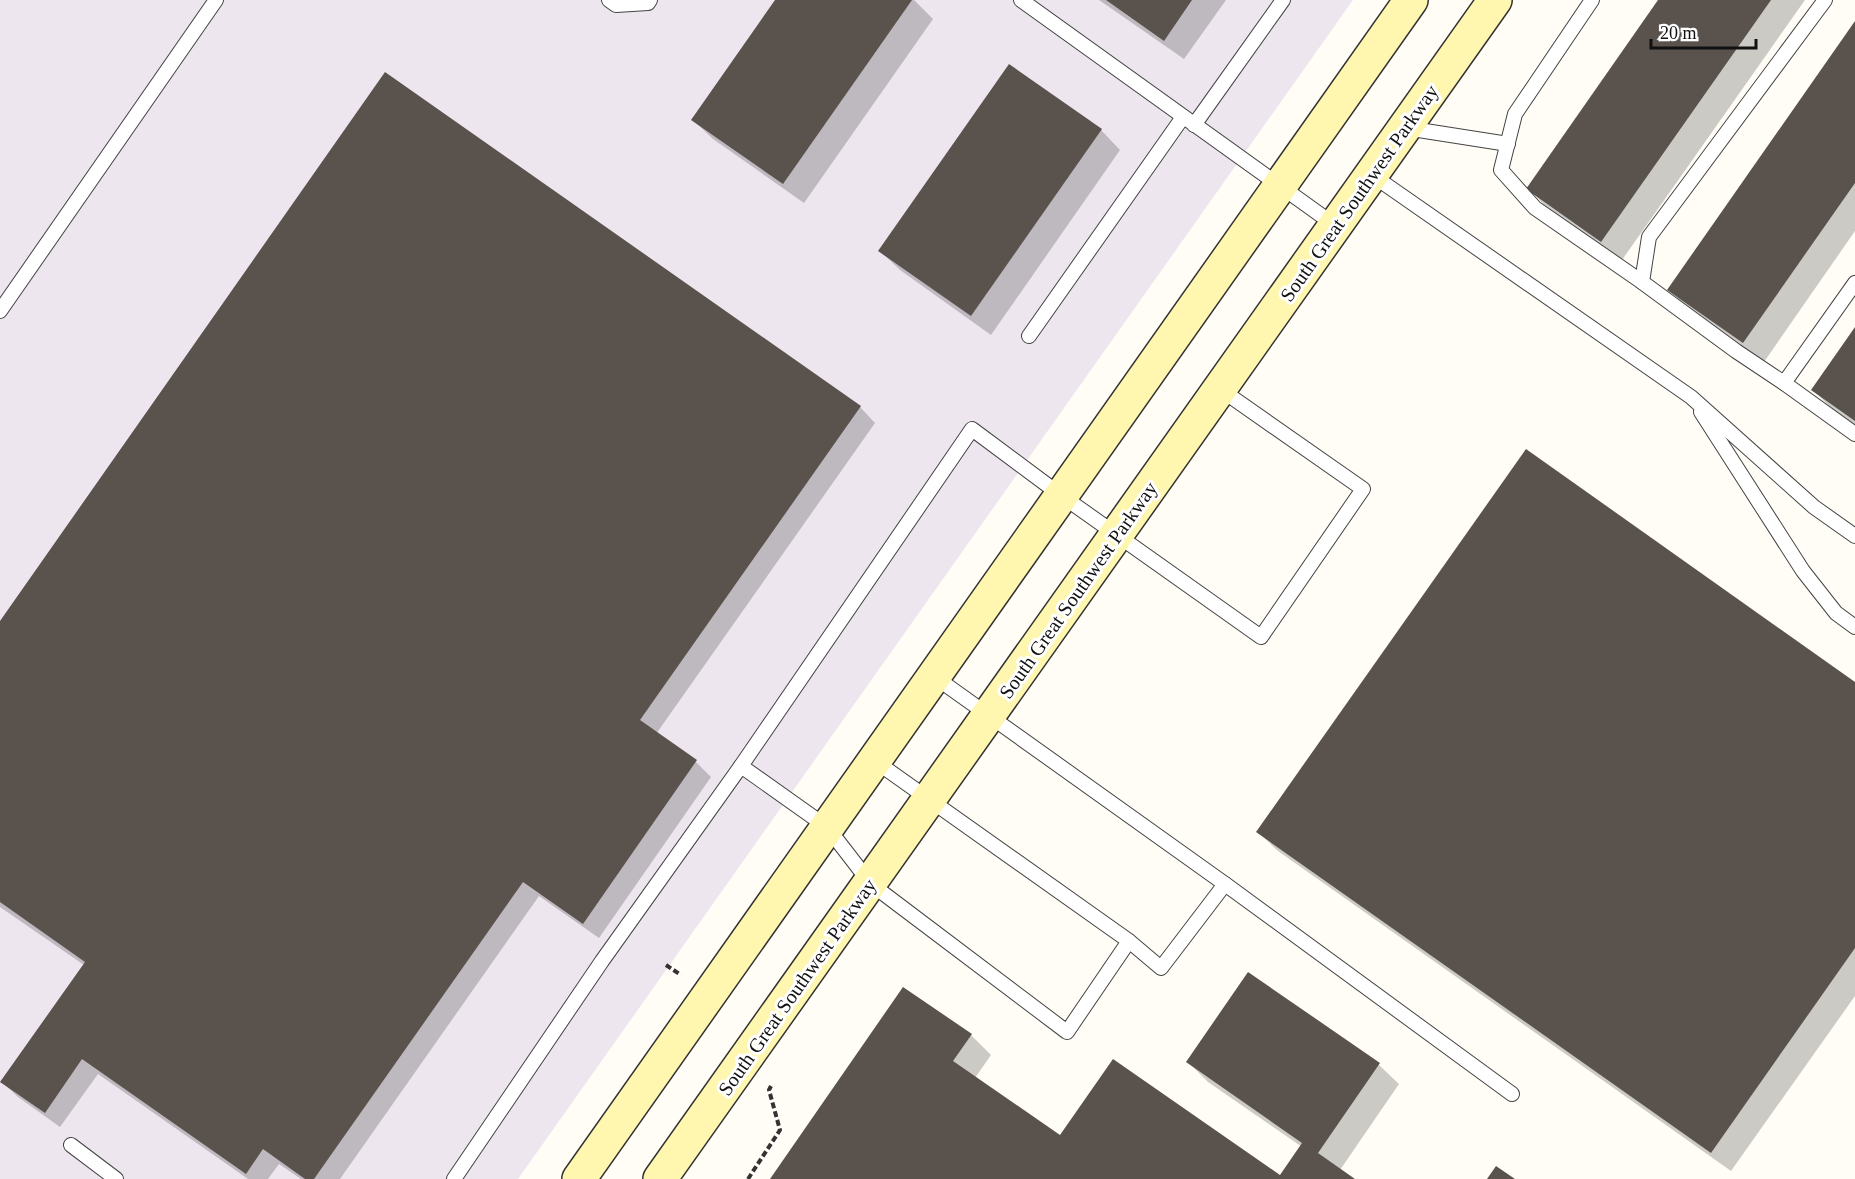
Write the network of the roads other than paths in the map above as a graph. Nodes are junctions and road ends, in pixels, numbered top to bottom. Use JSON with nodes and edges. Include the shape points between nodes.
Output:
{"nodes":[{"id":1,"x":216,"y":0,"type":"edge"},
{"id":2,"x":609,"y":0,"type":"edge"},
{"id":3,"x":650,"y":0,"type":"edge"},
{"id":4,"x":1021,"y":0,"type":"edge"},
{"id":5,"x":1283,"y":0,"type":"edge"},
{"id":6,"x":1411,"y":0,"type":"edge"},
{"id":7,"x":1495,"y":0,"type":"edge"},
{"id":8,"x":1592,"y":0,"type":"edge"},
{"id":9,"x":1825,"y":0,"type":"edge"},
{"id":10,"x":1189,"y":121,"type":"junction"},
{"id":11,"x":1405,"y":128,"type":"junction"},
{"id":12,"x":1508,"y":144,"type":"junction"},
{"id":13,"x":1372,"y":175,"type":"junction"},
{"id":14,"x":1281,"y":187,"type":"junction"},
{"id":15,"x":1336,"y":226,"type":"junction"},
{"id":16,"x":1642,"y":282,"type":"junction"},
{"id":17,"x":1855,"y":283,"type":"edge"},
{"id":18,"x":0,"y":311,"type":"edge"},
{"id":19,"x":1029,"y":336,"type":"dead end"},
{"id":20,"x":1784,"y":383,"type":"junction"},
{"id":21,"x":1220,"y":389,"type":"junction"},
{"id":22,"x":1691,"y":397,"type":"junction"},
{"id":23,"x":1855,"y":435,"type":"edge"},
{"id":24,"x":1062,"y":496,"type":"junction"},
{"id":25,"x":1117,"y":535,"type":"junction"},
{"id":26,"x":1855,"y":536,"type":"edge"},
{"id":27,"x":1855,"y":627,"type":"edge"},
{"id":28,"x":935,"y":676,"type":"junction"},
{"id":29,"x":989,"y":716,"type":"junction"},
{"id":30,"x":875,"y":761,"type":"junction"},
{"id":31,"x":741,"y":766,"type":"junction"},
{"id":32,"x":930,"y":800,"type":"junction"},
{"id":33,"x":827,"y":827,"type":"junction"},
{"id":34,"x":871,"y":884,"type":"junction"},
{"id":35,"x":1225,"y":884,"type":"junction"},
{"id":36,"x":1129,"y":941,"type":"junction"},
{"id":37,"x":1512,"y":1094,"type":"dead end"},
{"id":38,"x":71,"y":1145,"type":"dead end"},
{"id":39,"x":116,"y":1179,"type":"edge"},
{"id":40,"x":454,"y":1179,"type":"edge"},
{"id":41,"x":579,"y":1179,"type":"edge"},
{"id":42,"x":660,"y":1179,"type":"edge"}],
"edges":[{"from":1,"to":18,"type":"lane"},
{"from":2,"to":3,"type":"lane","via":[[616,5]]},
{"from":4,"to":10,"type":"lane"},
{"from":5,"to":10,"type":"lane"},
{"from":6,"to":14,"type":"main road"},
{"from":7,"to":11,"type":"main road","name":"South Great Southwest Parkway"},
{"from":8,"to":12,"type":"lane","via":[[1515,114]]},
{"from":9,"to":16,"type":"lane","via":[[1649,237]]},
{"from":10,"to":14,"type":"lane"},
{"from":10,"to":19,"type":"lane"},
{"from":11,"to":12,"type":"lane"},
{"from":11,"to":13,"type":"main road","name":"South Great Southwest Parkway"},
{"from":12,"to":16,"type":"lane","via":[[1501,171],[1535,208]]},
{"from":13,"to":15,"type":"main road","name":"South Great Southwest Parkway"},
{"from":13,"to":22,"type":"lane"},
{"from":14,"to":15,"type":"lane"},
{"from":14,"to":24,"type":"main road"},
{"from":15,"to":21,"type":"main road","name":"South Great Southwest Parkway"},
{"from":16,"to":20,"type":"lane"},
{"from":17,"to":20,"type":"lane"},
{"from":20,"to":23,"type":"lane"},
{"from":21,"to":25,"type":"main road","name":"South Great Southwest Parkway"},
{"from":21,"to":25,"type":"lane","via":[[1363,489],[1261,637]]},
{"from":22,"to":26,"type":"lane","via":[[1814,507]]},
{"from":22,"to":27,"type":"lane","via":[[1803,571],[1836,614]]},
{"from":24,"to":25,"type":"lane"},
{"from":24,"to":28,"type":"main road"},
{"from":24,"to":31,"type":"lane","via":[[972,429]]},
{"from":25,"to":29,"type":"main road","name":"South Great Southwest Parkway"},
{"from":28,"to":29,"type":"lane"},
{"from":28,"to":30,"type":"main road"},
{"from":29,"to":32,"type":"main road","name":"South Great Southwest Parkway"},
{"from":29,"to":35,"type":"lane"},
{"from":30,"to":32,"type":"lane"},
{"from":30,"to":33,"type":"main road"},
{"from":31,"to":33,"type":"lane"},
{"from":31,"to":40,"type":"lane"},
{"from":32,"to":34,"type":"main road","name":"South Great Southwest Parkway"},
{"from":32,"to":36,"type":"lane"},
{"from":33,"to":34,"type":"lane"},
{"from":33,"to":41,"type":"main road"},
{"from":34,"to":36,"type":"lane","via":[[1067,1032]]},
{"from":34,"to":42,"type":"main road","name":"South Great Southwest Parkway"},
{"from":35,"to":36,"type":"lane","via":[[1161,968]]},
{"from":35,"to":37,"type":"lane"},
{"from":38,"to":39,"type":"lane"}]}
